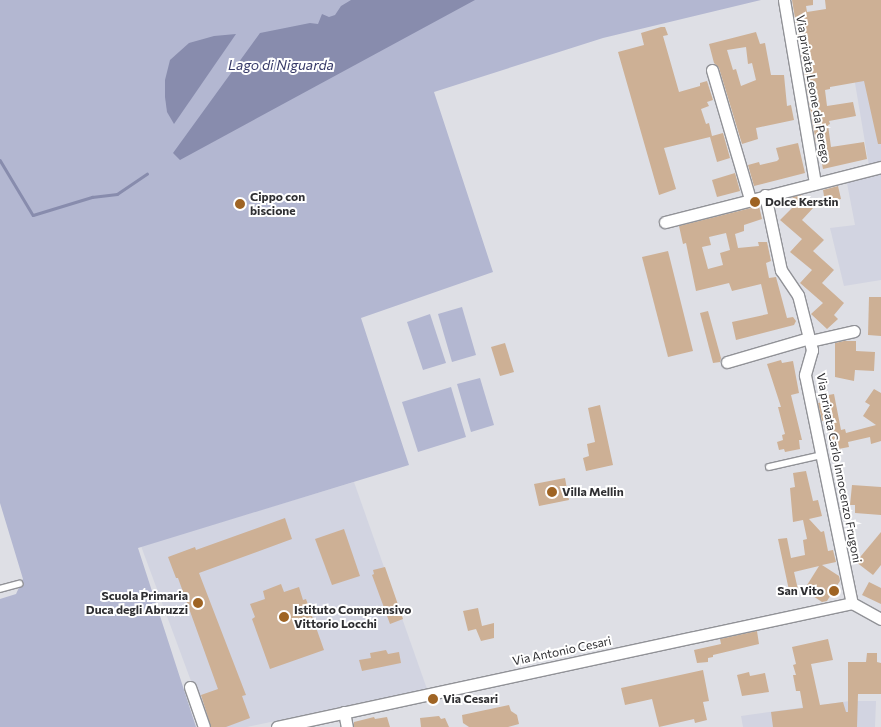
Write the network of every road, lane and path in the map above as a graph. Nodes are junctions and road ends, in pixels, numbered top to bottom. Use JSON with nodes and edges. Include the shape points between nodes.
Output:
{"nodes":[{"id":1,"x":784,"y":0,"type":"edge"},
{"id":2,"x":712,"y":70,"type":"dead end"},
{"id":3,"x":881,"y":167,"type":"edge"},
{"id":4,"x":815,"y":183,"type":"junction"},
{"id":5,"x":765,"y":195,"type":"junction"},
{"id":6,"x":750,"y":199,"type":"junction"},
{"id":7,"x":665,"y":222,"type":"dead end"},
{"id":8,"x":854,"y":331,"type":"dead end"},
{"id":9,"x":809,"y":340,"type":"junction"},
{"id":10,"x":727,"y":362,"type":"dead end"},
{"id":11,"x":822,"y":455,"type":"junction"},
{"id":12,"x":769,"y":468,"type":"dead end"},
{"id":13,"x":18,"y":584,"type":"dead end"},
{"id":14,"x":2,"y":587,"type":"edge"},
{"id":15,"x":852,"y":603,"type":"junction"},
{"id":16,"x":881,"y":619,"type":"edge"},
{"id":17,"x":190,"y":687,"type":"dead end"},
{"id":18,"x":344,"y":712,"type":"junction"},
{"id":19,"x":204,"y":727,"type":"edge"},
{"id":20,"x":277,"y":727,"type":"edge"},
{"id":21,"x":347,"y":727,"type":"edge"}],
"edges":[{"from":1,"to":4,"type":"street","name":"Via privata Leone da Perego"},
{"from":2,"to":6,"type":"street"},
{"from":3,"to":4,"type":"street"},
{"from":4,"to":5,"type":"street"},
{"from":5,"to":6,"type":"street"},
{"from":5,"to":9,"type":"street","name":"Via privata Carlo Innocenzo Frugoni","via":[[781,270],[798,295]]},
{"from":6,"to":7,"type":"street"},
{"from":8,"to":9,"type":"street"},
{"from":9,"to":10,"type":"street"},
{"from":9,"to":11,"type":"street","name":"Via privata Carlo Innocenzo Frugoni","via":[[812,350],[805,375]]},
{"from":11,"to":12,"type":"lane"},
{"from":11,"to":15,"type":"street","name":"Via privata Carlo Innocenzo Frugoni"},
{"from":13,"to":14,"type":"lane"},
{"from":15,"to":16,"type":"street"},
{"from":15,"to":18,"type":"street","name":"Via Antonio Cesari"},
{"from":17,"to":19,"type":"street"},
{"from":18,"to":20,"type":"street","name":"Via Antonio Cesari"},
{"from":18,"to":21,"type":"street"}]}
